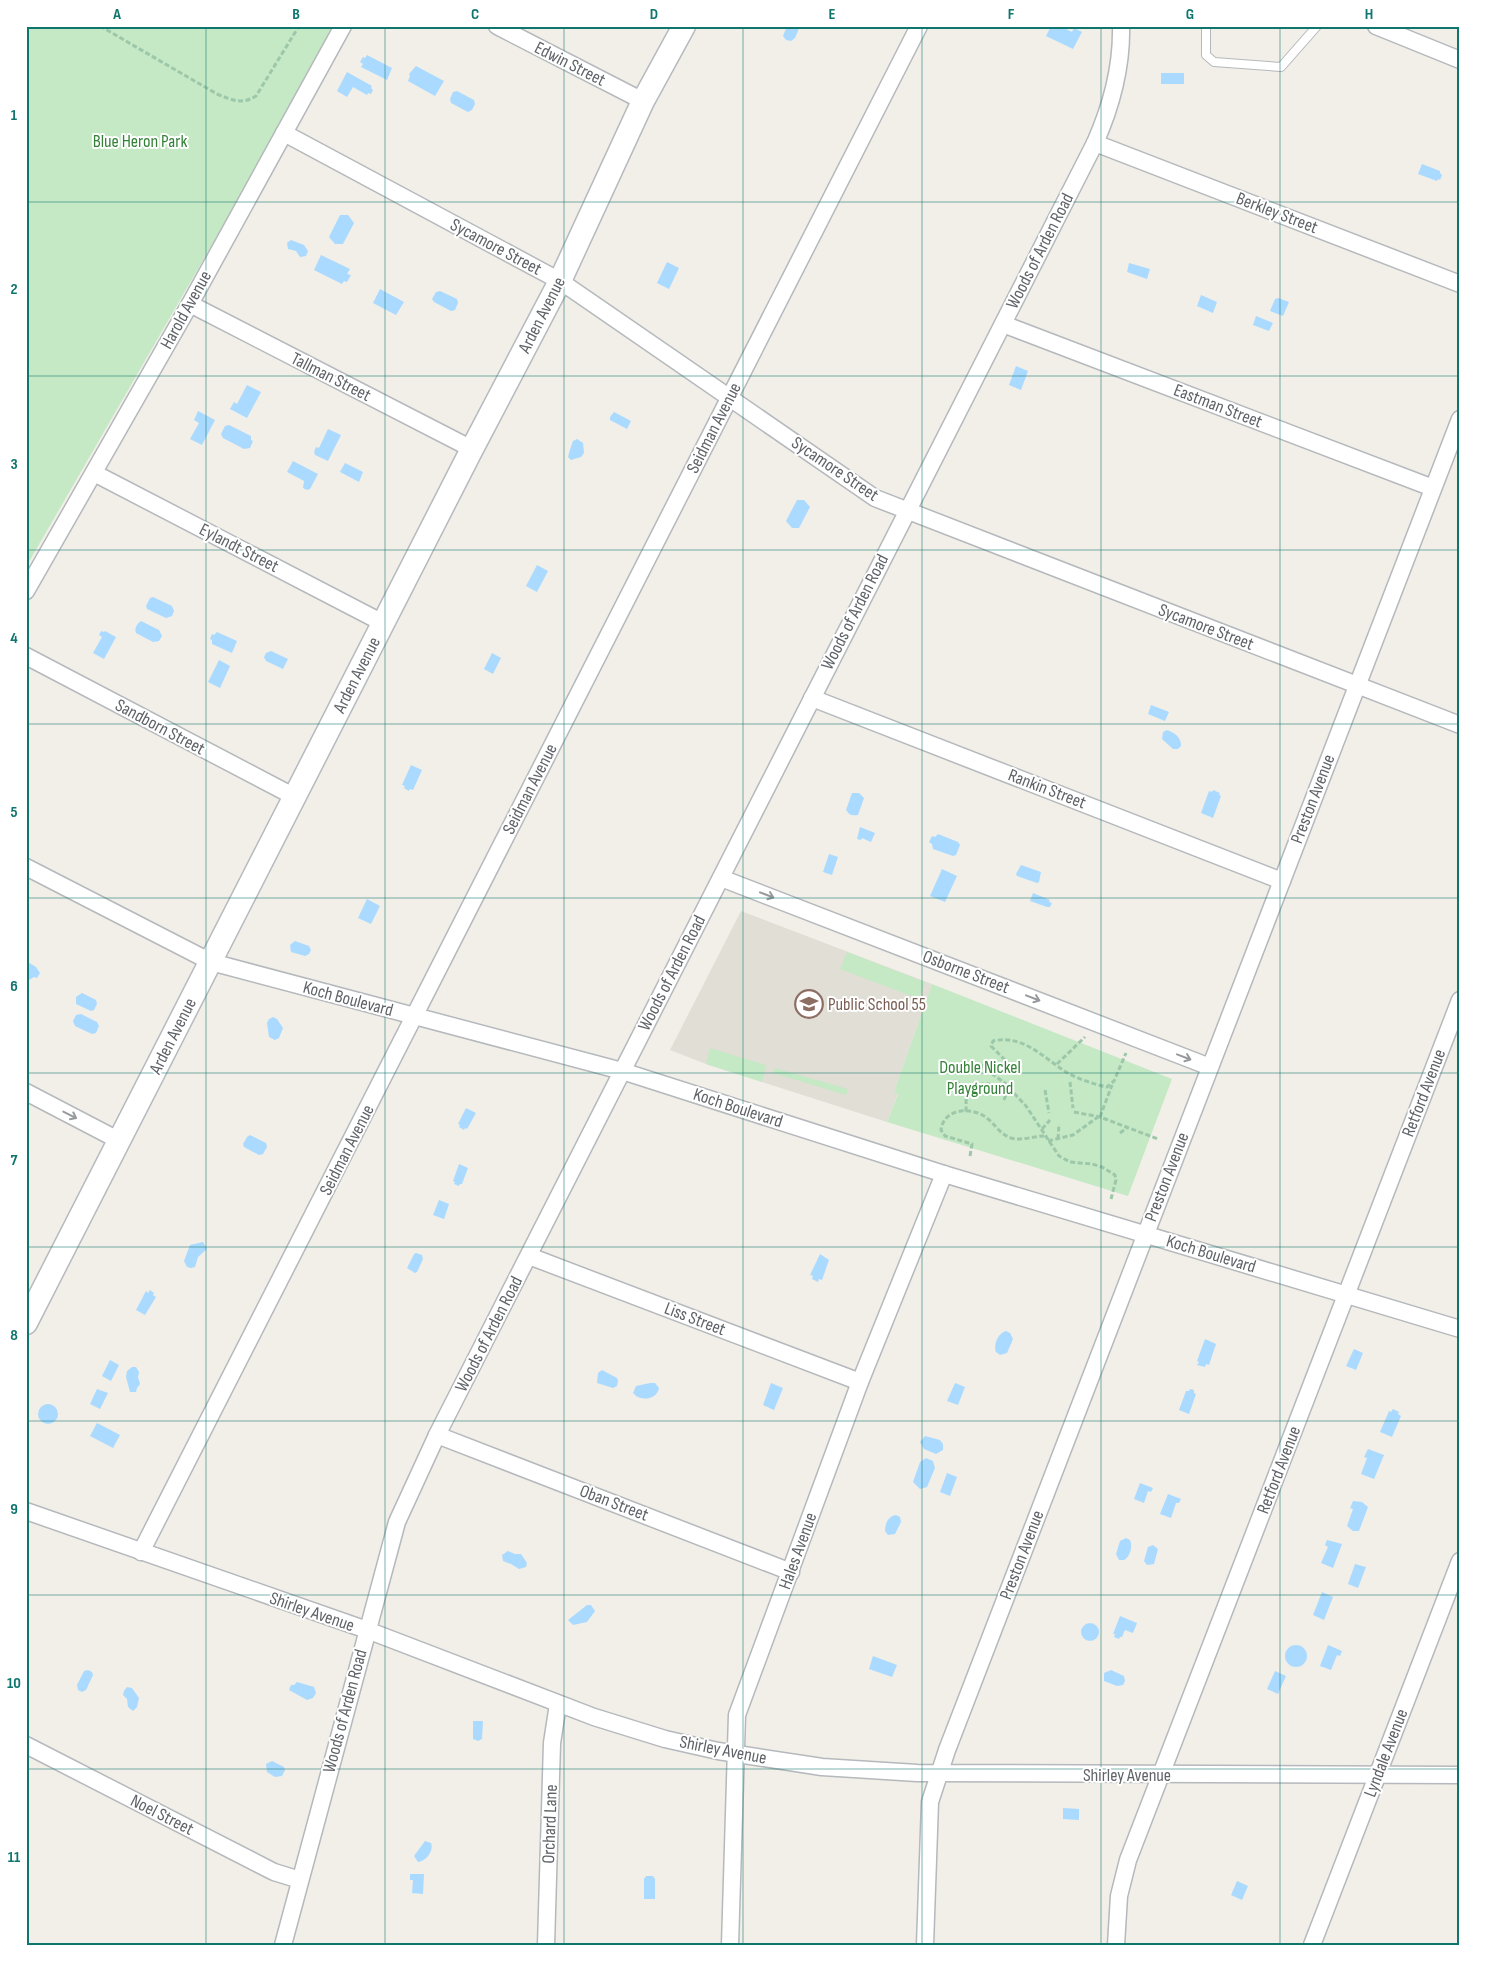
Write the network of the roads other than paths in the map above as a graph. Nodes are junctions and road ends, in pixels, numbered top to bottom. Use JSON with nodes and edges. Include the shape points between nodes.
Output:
{"nodes":[{"id":1,"x":343,"y":26,"type":"edge"},
{"id":2,"x":497,"y":26,"type":"edge"},
{"id":3,"x":684,"y":26,"type":"edge"},
{"id":4,"x":919,"y":26,"type":"edge"},
{"id":5,"x":1120,"y":26,"type":"edge"},
{"id":6,"x":1206,"y":26,"type":"edge"},
{"id":7,"x":1316,"y":26,"type":"edge"},
{"id":8,"x":1376,"y":26,"type":"edge"},
{"id":9,"x":1460,"y":60,"type":"edge"},
{"id":10,"x":643,"y":101,"type":"junction"},
{"id":11,"x":284,"y":133,"type":"junction"},
{"id":12,"x":1095,"y":143,"type":"junction"},
{"id":13,"x":560,"y":281,"type":"junction"},
{"id":14,"x":1460,"y":284,"type":"edge"},
{"id":15,"x":190,"y":304,"type":"junction"},
{"id":16,"x":1003,"y":324,"type":"junction"},
{"id":17,"x":730,"y":397,"type":"junction"},
{"id":18,"x":1460,"y":419,"type":"edge"},
{"id":19,"x":472,"y":449,"type":"junction"},
{"id":20,"x":94,"y":473,"type":"junction"},
{"id":21,"x":1433,"y":488,"type":"junction"},
{"id":22,"x":907,"y":512,"type":"junction"},
{"id":23,"x":26,"y":591,"type":"edge"},
{"id":24,"x":383,"y":623,"type":"junction"},
{"id":25,"x":26,"y":656,"type":"edge"},
{"id":26,"x":1357,"y":685,"type":"junction"},
{"id":27,"x":812,"y":698,"type":"junction"},
{"id":28,"x":1460,"y":724,"type":"edge"},
{"id":29,"x":295,"y":797,"type":"junction"},
{"id":30,"x":26,"y":867,"type":"edge"},
{"id":31,"x":722,"y":878,"type":"junction"},
{"id":32,"x":1282,"y":881,"type":"junction"},
{"id":33,"x":211,"y":962,"type":"junction"},
{"id":34,"x":1460,"y":1000,"type":"edge"},
{"id":35,"x":414,"y":1017,"type":"junction"},
{"id":36,"x":1210,"y":1067,"type":"junction"},
{"id":37,"x":622,"y":1071,"type":"junction"},
{"id":38,"x":26,"y":1092,"type":"edge"},
{"id":39,"x":120,"y":1141,"type":"junction"},
{"id":40,"x":944,"y":1174,"type":"junction"},
{"id":41,"x":1145,"y":1234,"type":"junction"},
{"id":42,"x":529,"y":1256,"type":"junction"},
{"id":43,"x":1346,"y":1296,"type":"junction"},
{"id":44,"x":28,"y":1317,"type":"edge"},
{"id":45,"x":1460,"y":1329,"type":"edge"},
{"id":46,"x":860,"y":1382,"type":"junction"},
{"id":47,"x":437,"y":1435,"type":"junction"},
{"id":48,"x":26,"y":1511,"type":"edge"},
{"id":49,"x":141,"y":1552,"type":"junction"},
{"id":50,"x":1460,"y":1561,"type":"edge"},
{"id":51,"x":791,"y":1572,"type":"junction"},
{"id":52,"x":367,"y":1630,"type":"junction"},
{"id":53,"x":558,"y":1704,"type":"junction"},
{"id":54,"x":26,"y":1746,"type":"edge"},
{"id":55,"x":736,"y":1755,"type":"junction"},
{"id":56,"x":938,"y":1774,"type":"junction"},
{"id":57,"x":1161,"y":1775,"type":"junction"},
{"id":58,"x":1378,"y":1775,"type":"junction"},
{"id":59,"x":1460,"y":1775,"type":"edge"},
{"id":60,"x":300,"y":1880,"type":"junction"},
{"id":61,"x":283,"y":1945,"type":"edge"},
{"id":62,"x":546,"y":1945,"type":"edge"},
{"id":63,"x":730,"y":1945,"type":"edge"},
{"id":64,"x":925,"y":1945,"type":"edge"},
{"id":65,"x":1116,"y":1945,"type":"edge"},
{"id":66,"x":1312,"y":1945,"type":"edge"}],
"edges":[{"from":1,"to":11,"type":"street","name":"Harold Avenue"},
{"from":2,"to":10,"type":"street","name":"Edwin Street"},
{"from":3,"to":10,"type":"street","name":"Arden Avenue"},
{"from":4,"to":17,"type":"street","name":"Seidman Avenue"},
{"from":5,"to":12,"type":"street","name":"Woods of Arden Road","via":[[1118,69]]},
{"from":6,"to":7,"type":"lane","via":[[1206,56],[1214,62],[1281,68]]},
{"from":8,"to":9,"type":"street"},
{"from":10,"to":13,"type":"street","name":"Arden Avenue"},
{"from":11,"to":13,"type":"street","name":"Sycamore Street"},
{"from":11,"to":15,"type":"street","name":"Harold Avenue"},
{"from":12,"to":14,"type":"street","name":"Berkley Street"},
{"from":12,"to":16,"type":"street","name":"Woods of Arden Road"},
{"from":13,"to":17,"type":"street","name":"Sycamore Street"},
{"from":13,"to":19,"type":"street","name":"Arden Avenue"},
{"from":15,"to":19,"type":"street","name":"Tallman Street"},
{"from":15,"to":20,"type":"street","name":"Harold Avenue"},
{"from":16,"to":21,"type":"street","name":"Eastman Street"},
{"from":16,"to":22,"type":"street","name":"Woods of Arden Road"},
{"from":17,"to":22,"type":"street","name":"Sycamore Street","via":[[875,498]]},
{"from":17,"to":35,"type":"street","name":"Seidman Avenue"},
{"from":18,"to":21,"type":"street","name":"Preston Avenue"},
{"from":19,"to":24,"type":"street","name":"Arden Avenue"},
{"from":20,"to":23,"type":"street","name":"Harold Avenue"},
{"from":20,"to":24,"type":"street","name":"Eylandt Street"},
{"from":21,"to":26,"type":"street","name":"Preston Avenue"},
{"from":22,"to":26,"type":"street","name":"Sycamore Street"},
{"from":22,"to":27,"type":"street","name":"Woods of Arden Road"},
{"from":24,"to":29,"type":"street","name":"Arden Avenue"},
{"from":25,"to":29,"type":"street","name":"Sandborn Street"},
{"from":26,"to":28,"type":"street","name":"Sycamore Street"},
{"from":26,"to":32,"type":"street","name":"Preston Avenue"},
{"from":27,"to":31,"type":"street","name":"Woods of Arden Road"},
{"from":27,"to":32,"type":"street","name":"Rankin Street"},
{"from":29,"to":33,"type":"street","name":"Arden Avenue"},
{"from":30,"to":33,"type":"street","name":"Koch Boulevard"},
{"from":31,"to":36,"type":"street","name":"Osborne Street","one_way":true},
{"from":31,"to":37,"type":"street","name":"Woods of Arden Road"},
{"from":32,"to":36,"type":"street","name":"Preston Avenue"},
{"from":33,"to":35,"type":"street","name":"Koch Boulevard"},
{"from":33,"to":39,"type":"street","name":"Arden Avenue"},
{"from":34,"to":43,"type":"street","name":"Retford Avenue"},
{"from":35,"to":37,"type":"street","name":"Koch Boulevard"},
{"from":35,"to":49,"type":"street","name":"Seidman Avenue"},
{"from":36,"to":41,"type":"street","name":"Preston Avenue"},
{"from":37,"to":40,"type":"street","name":"Koch Boulevard"},
{"from":37,"to":42,"type":"street","name":"Woods of Arden Road"},
{"from":38,"to":39,"type":"street","one_way":true},
{"from":39,"to":44,"type":"street","name":"Arden Avenue"},
{"from":40,"to":41,"type":"street","name":"Koch Boulevard"},
{"from":40,"to":46,"type":"street","name":"Hales Avenue"},
{"from":41,"to":43,"type":"street","name":"Koch Boulevard"},
{"from":41,"to":56,"type":"street","name":"Preston Avenue"},
{"from":42,"to":46,"type":"street","name":"Liss Street"},
{"from":42,"to":47,"type":"street","name":"Woods of Arden Road"},
{"from":43,"to":45,"type":"street","name":"Koch Boulevard"},
{"from":43,"to":57,"type":"street","name":"Retford Avenue"},
{"from":46,"to":51,"type":"street","name":"Hales Avenue"},
{"from":47,"to":51,"type":"street","name":"Oban Street"},
{"from":47,"to":52,"type":"street","name":"Woods of Arden Road","via":[[397,1522]]},
{"from":48,"to":49,"type":"street","name":"Shirley Avenue"},
{"from":49,"to":52,"type":"street","name":"Shirley Avenue"},
{"from":50,"to":58,"type":"street","name":"Lyndale Avenue"},
{"from":51,"to":55,"type":"street","name":"Hales Avenue","via":[[737,1716]]},
{"from":52,"to":53,"type":"street","name":"Shirley Avenue"},
{"from":52,"to":60,"type":"street","name":"Woods of Arden Road"},
{"from":53,"to":55,"type":"street","name":"Shirley Avenue","via":[[665,1739]]},
{"from":53,"to":62,"type":"street","name":"Orchard Lane","via":[[553,1737]]},
{"from":54,"to":60,"type":"street","name":"Noel Street","via":[[274,1872]]},
{"from":55,"to":56,"type":"street","name":"Shirley Avenue","via":[[839,1768]]},
{"from":55,"to":63,"type":"street","name":"Hales Avenue"},
{"from":56,"to":57,"type":"street","name":"Shirley Avenue"},
{"from":56,"to":64,"type":"street","name":"Preston Avenue","via":[[930,1802]]},
{"from":57,"to":58,"type":"street","name":"Shirley Avenue"},
{"from":57,"to":65,"type":"street","name":"Retford Avenue","via":[[1123,1873]]},
{"from":58,"to":59,"type":"street","name":"Shirley Avenue"},
{"from":58,"to":66,"type":"street","name":"Lyndale Avenue"},
{"from":60,"to":61,"type":"street","name":"Woods of Arden Road"}]}
